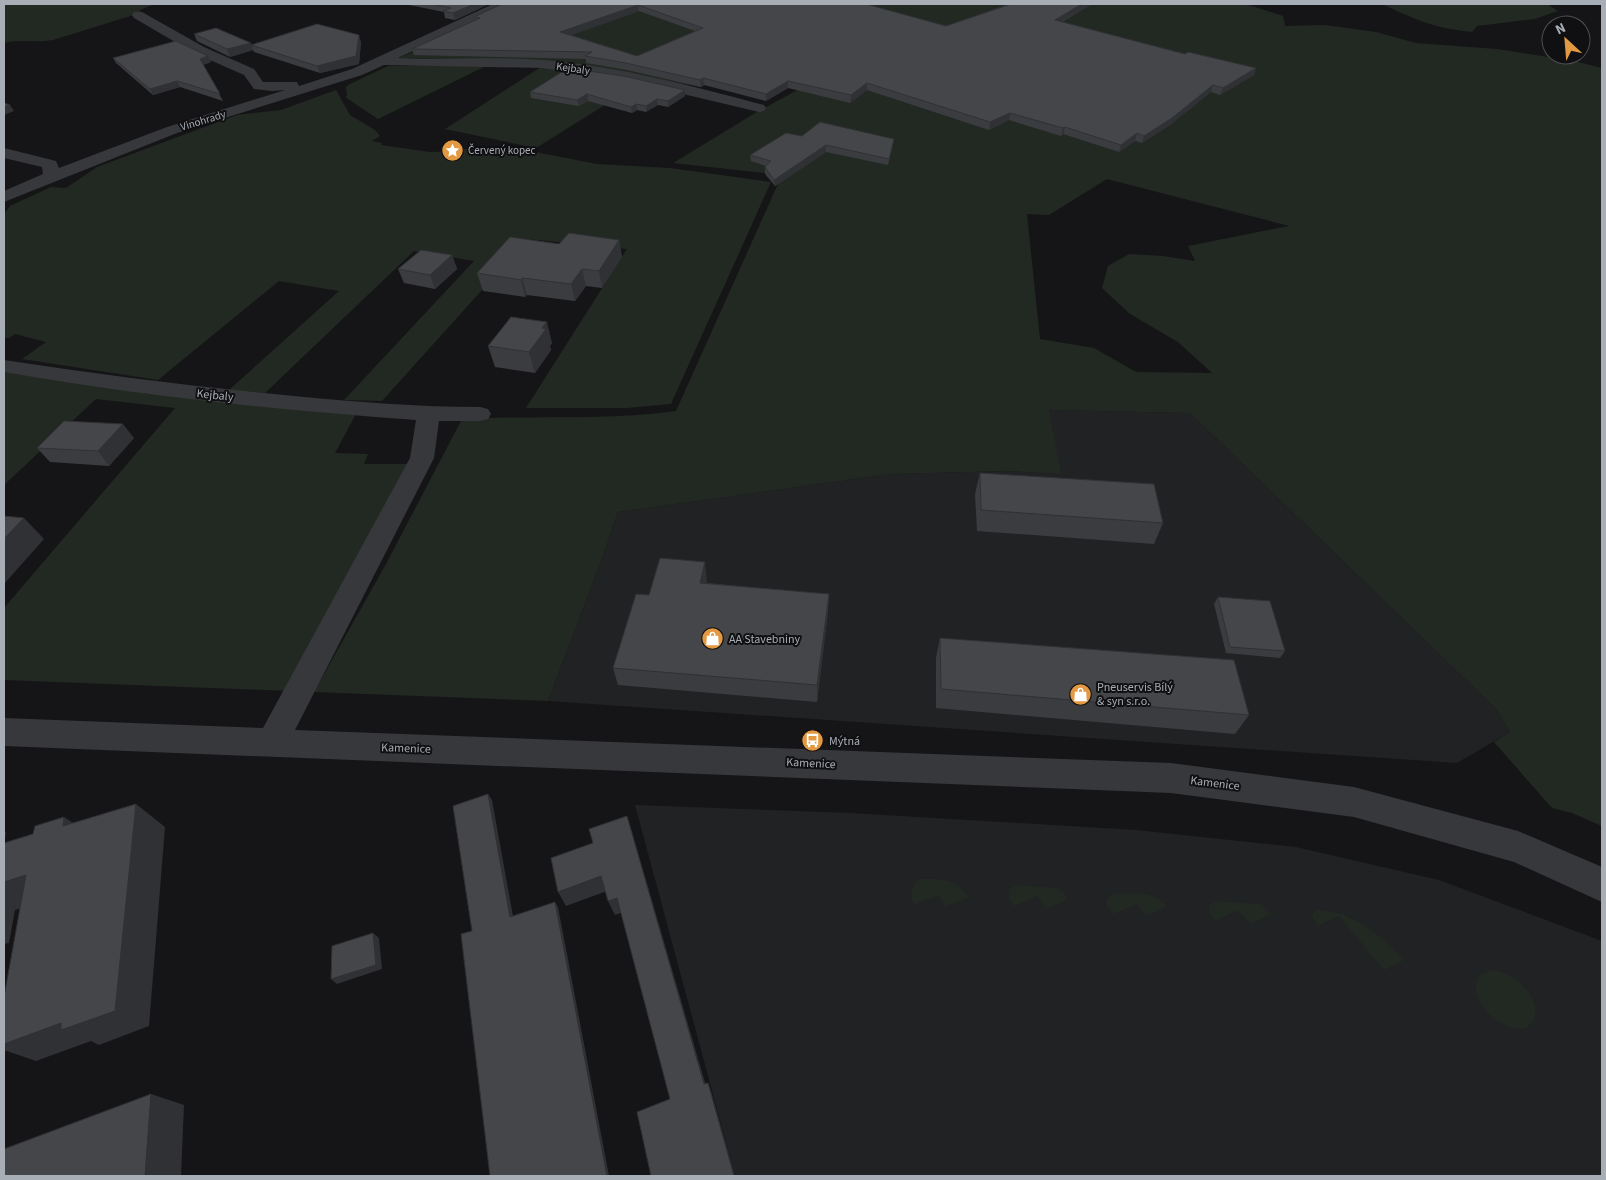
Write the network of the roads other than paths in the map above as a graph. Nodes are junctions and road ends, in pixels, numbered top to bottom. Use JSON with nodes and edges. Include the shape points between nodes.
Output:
{"nodes":[{"id":1,"x":502,"y":4,"type":"edge"},
{"id":2,"x":138,"y":15,"type":"dead end"},
{"id":3,"x":382,"y":60,"type":"junction"},
{"id":4,"x":357,"y":72,"type":"junction"},
{"id":5,"x":759,"y":108,"type":"dead end"},
{"id":6,"x":4,"y":153,"type":"edge"},
{"id":7,"x":52,"y":177,"type":"junction"},
{"id":8,"x":4,"y":197,"type":"edge"},
{"id":9,"x":4,"y":366,"type":"edge"},
{"id":10,"x":428,"y":414,"type":"junction"},
{"id":11,"x":480,"y":414,"type":"dead end"},
{"id":12,"x":4,"y":732,"type":"edge"},
{"id":13,"x":272,"y":742,"type":"junction"},
{"id":14,"x":1602,"y":885,"type":"edge"}],
"edges":[{"from":1,"to":3,"type":"street","name":"Vinohrady"},
{"from":2,"to":4,"type":"street","name":"Vinohrady","via":[[199,50],[249,72],[259,86],[292,85]]},
{"from":3,"to":4,"type":"street","name":"Vinohrady"},
{"from":3,"to":5,"type":"street","name":"Kejbaly","via":[[542,64],[693,91]]},
{"from":4,"to":7,"type":"street","name":"Vinohrady","via":[[172,130]]},
{"from":6,"to":7,"type":"street","via":[[50,164]]},
{"from":7,"to":8,"type":"street","name":"Vinohrady"},
{"from":9,"to":10,"type":"street","name":"Kejbaly","via":[[158,389]]},
{"from":10,"to":11,"type":"street","name":"Kejbaly"},
{"from":10,"to":13,"type":"street","via":[[422,458]]},
{"from":12,"to":13,"type":"street","name":"Kamenice"},
{"from":13,"to":14,"type":"street","name":"Kamenice","via":[[1171,778],[1354,802],[1518,847]]}]}
